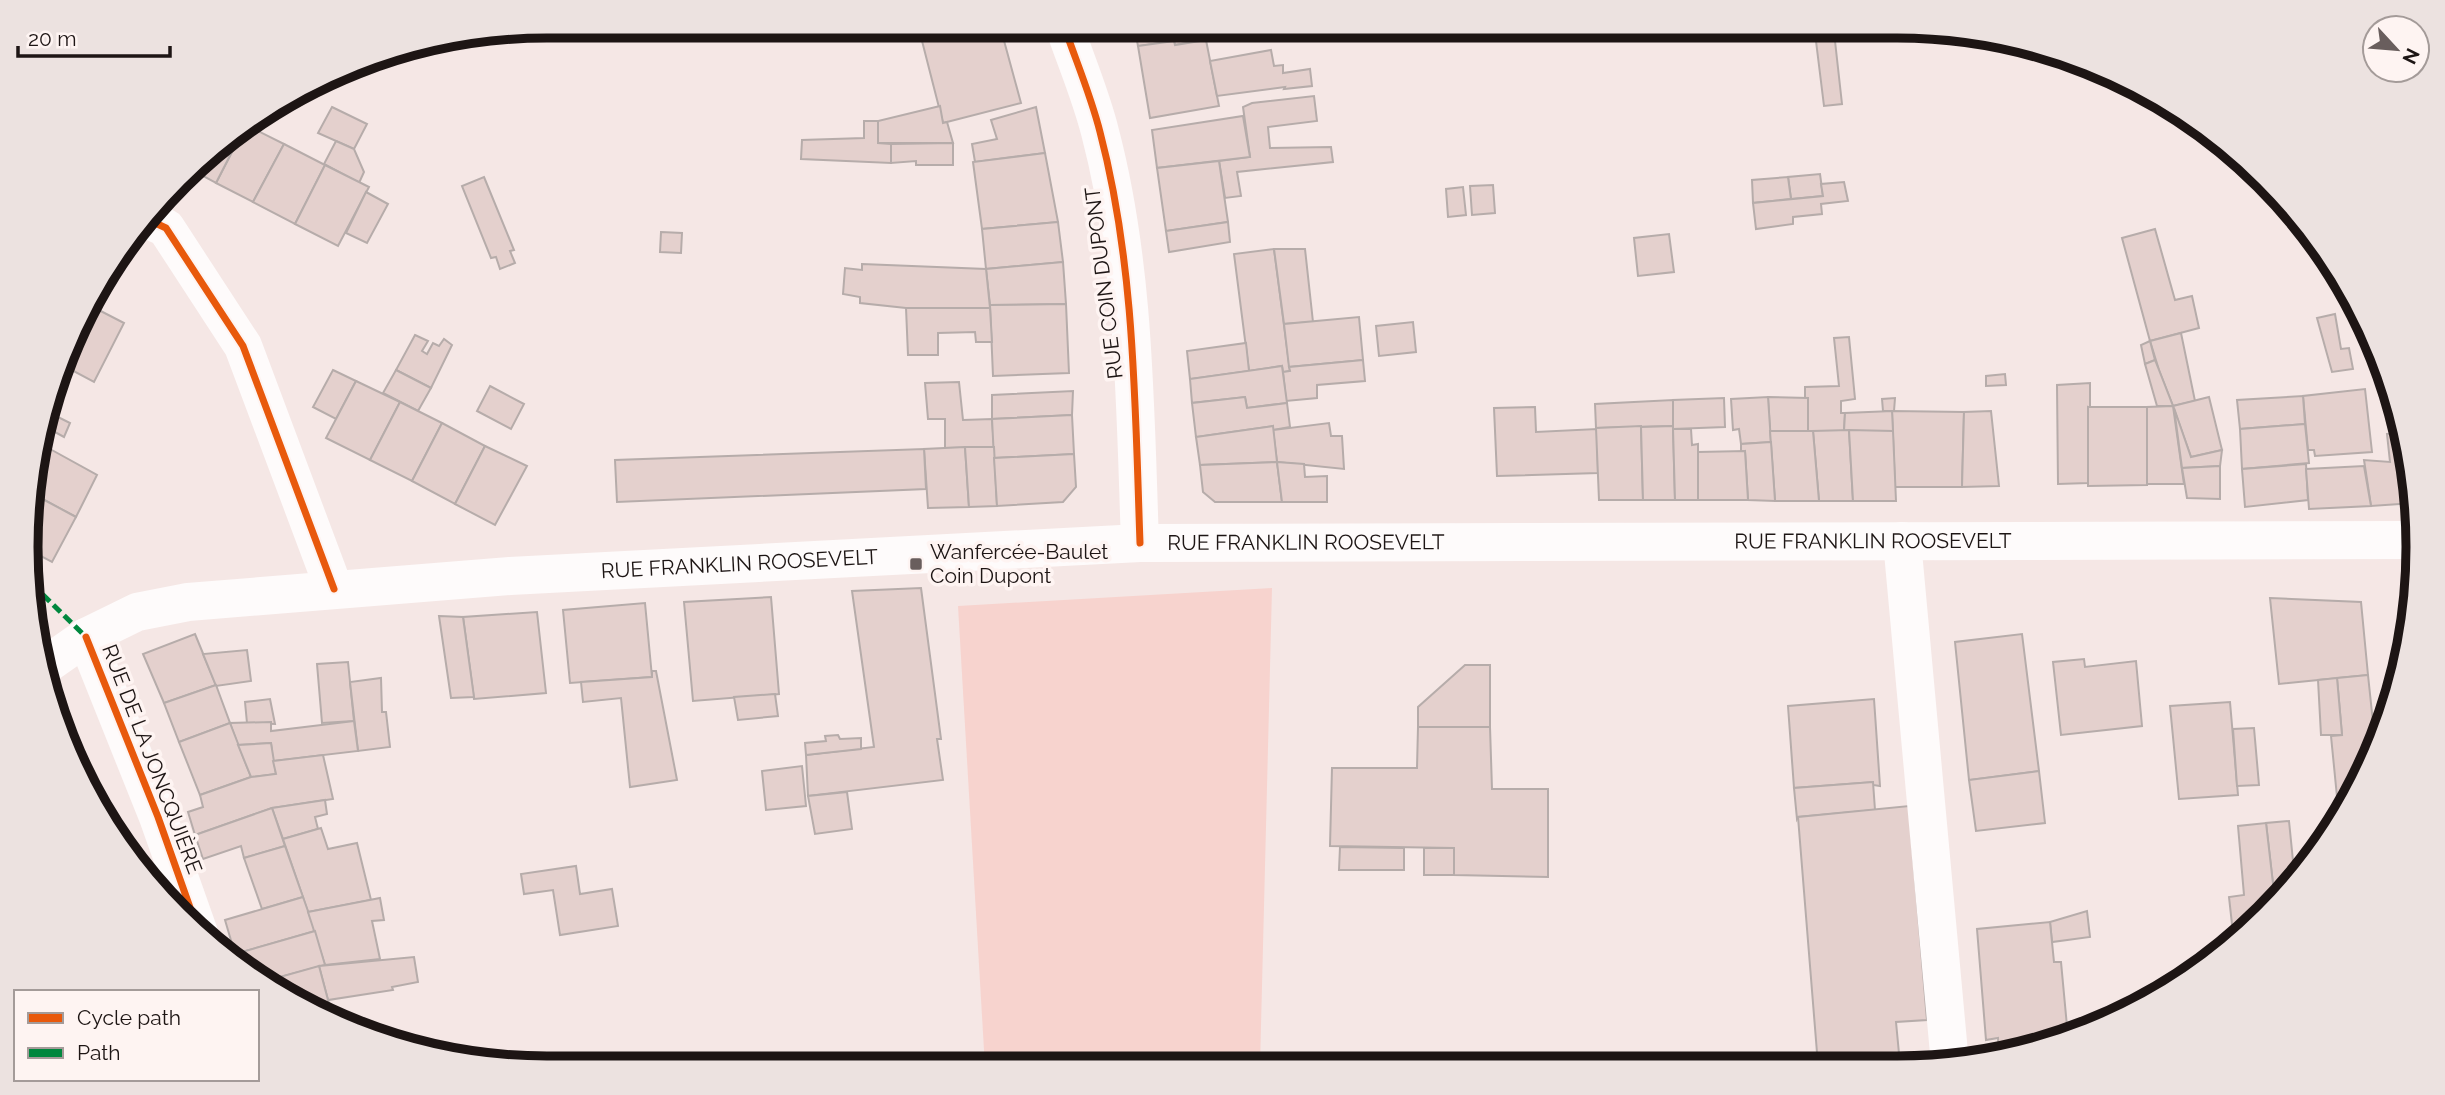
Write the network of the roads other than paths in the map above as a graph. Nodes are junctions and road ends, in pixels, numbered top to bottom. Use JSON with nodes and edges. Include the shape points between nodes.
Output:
{"nodes":[{"id":1,"x":1068,"y":38,"type":"edge"},
{"id":2,"x":156,"y":223,"type":"edge"},
{"id":3,"x":2406,"y":540,"type":"edge"},
{"id":4,"x":1902,"y":541,"type":"junction"},
{"id":5,"x":1140,"y":543,"type":"junction"},
{"id":6,"x":334,"y":589,"type":"junction"},
{"id":7,"x":86,"y":637,"type":"junction"},
{"id":8,"x":52,"y":661,"type":"edge"},
{"id":9,"x":191,"y":910,"type":"edge"},
{"id":10,"x":1949,"y":1053,"type":"edge"}],
"edges":[{"from":1,"to":5,"type":"main road","name":"RUE COIN DUPONT","via":[[1100,131],[1119,222],[1132,343]]},
{"from":2,"to":6,"type":"main road","via":[[166,228],[243,346]]},
{"from":3,"to":4,"type":"main road","name":"RUE FRANKLIN ROOSEVELT"},
{"from":4,"to":5,"type":"main road","name":"RUE FRANKLIN ROOSEVELT"},
{"from":4,"to":10,"type":"main road"},
{"from":5,"to":6,"type":"main road","name":"RUE FRANKLIN ROOSEVELT"},
{"from":6,"to":7,"type":"main road","name":"RUE FRANKLIN ROOSEVELT","via":[[188,602],[137,612]]},
{"from":7,"to":8,"type":"main road","name":"RUE FRANKLIN ROOSEVELT"},
{"from":7,"to":9,"type":"main road","name":"RUE DE LA JONCQUIÈRE"}]}
